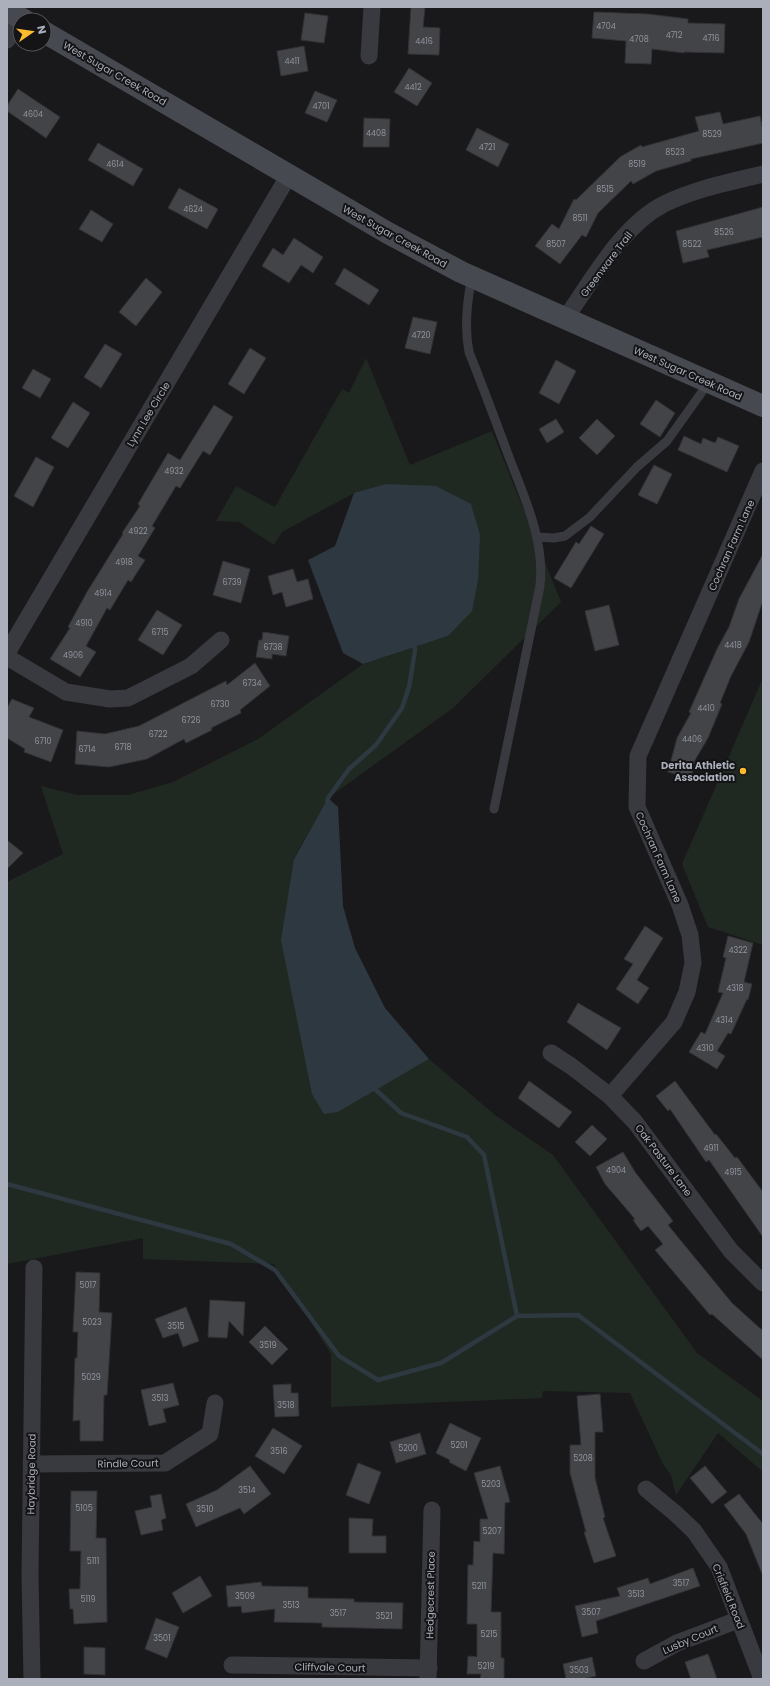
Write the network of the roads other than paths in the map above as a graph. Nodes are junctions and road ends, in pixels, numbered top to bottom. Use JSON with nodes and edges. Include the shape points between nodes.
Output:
{"nodes":[{"id":1,"x":372,"y":7,"type":"edge"},
{"id":2,"x":12,"y":28,"type":"edge"},
{"id":3,"x":52,"y":37,"type":"edge"},
{"id":4,"x":7,"y":40,"type":"edge"},
{"id":5,"x":369,"y":56,"type":"dead end"},
{"id":6,"x":763,"y":174,"type":"edge"},
{"id":7,"x":289,"y":175,"type":"junction"},
{"id":8,"x":472,"y":277,"type":"junction"},
{"id":9,"x":565,"y":319,"type":"junction"},
{"id":10,"x":709,"y":382,"type":"junction"},
{"id":11,"x":763,"y":406,"type":"edge"},
{"id":12,"x":763,"y":471,"type":"edge"},
{"id":13,"x":537,"y":537,"type":"junction"},
{"id":14,"x":221,"y":640,"type":"dead end"},
{"id":15,"x":7,"y":653,"type":"edge"},
{"id":16,"x":7,"y":657,"type":"edge"},
{"id":17,"x":494,"y":809,"type":"dead end"},
{"id":18,"x":551,"y":1053,"type":"dead end"},
{"id":19,"x":610,"y":1096,"type":"junction"},
{"id":20,"x":34,"y":1268,"type":"dead end"},
{"id":21,"x":763,"y":1283,"type":"edge"},
{"id":22,"x":215,"y":1402,"type":"dead end"},
{"id":23,"x":31,"y":1464,"type":"junction"},
{"id":24,"x":646,"y":1489,"type":"dead end"},
{"id":25,"x":432,"y":1510,"type":"dead end"},
{"id":26,"x":738,"y":1620,"type":"junction"},
{"id":27,"x":644,"y":1661,"type":"dead end"},
{"id":28,"x":232,"y":1665,"type":"dead end"},
{"id":29,"x":429,"y":1674,"type":"edge"},
{"id":30,"x":32,"y":1679,"type":"edge"},
{"id":31,"x":762,"y":1679,"type":"edge"}],
"edges":[{"from":1,"to":5,"type":"street"},
{"from":2,"to":4,"type":"street"},
{"from":3,"to":7,"type":"main road","name":"West Sugar Creek Road"},
{"from":6,"to":9,"type":"street","name":"Greenware Trail","via":[[684,195],[662,205],[639,221],[620,242]]},
{"from":7,"to":8,"type":"main road","name":"West Sugar Creek Road","via":[[388,233]]},
{"from":7,"to":15,"type":"street","name":"Lynn Lee Circle"},
{"from":8,"to":9,"type":"main road","name":"West Sugar Creek Road"},
{"from":8,"to":13,"type":"lane","via":[[468,300],[469,352],[526,500]]},
{"from":9,"to":10,"type":"main road","name":"West Sugar Creek Road"},
{"from":10,"to":11,"type":"main road","name":"West Sugar Creek Road"},
{"from":10,"to":13,"type":"lane","via":[[667,441],[637,467],[590,517],[565,536]]},
{"from":12,"to":19,"type":"street","name":"Cochran Farm Lane","via":[[638,756],[637,807],[680,905],[690,935],[693,963],[687,992],[674,1022]]},
{"from":13,"to":17,"type":"lane","via":[[542,570],[540,586]]},
{"from":14,"to":16,"type":"street","via":[[191,666],[128,698],[110,699],[66,692]]},
{"from":18,"to":19,"type":"street","name":"Oak Pasture Lane"},
{"from":19,"to":21,"type":"street","name":"Oak Pasture Lane","via":[[636,1122],[731,1251]]},
{"from":20,"to":23,"type":"street","name":"Haybridge Road"},
{"from":22,"to":23,"type":"street","name":"Rindle Court","via":[[210,1434],[165,1463]]},
{"from":23,"to":30,"type":"street","name":"Haybridge Road"},
{"from":24,"to":26,"type":"street","name":"Crisfield Road","via":[[676,1513],[709,1551],[719,1567]]},
{"from":25,"to":29,"type":"street","name":"Hedgecrest Place"},
{"from":26,"to":27,"type":"street","name":"Lusby Court","via":[[677,1643]]},
{"from":26,"to":31,"type":"street","name":"Crisfield Road"},
{"from":28,"to":29,"type":"street","name":"Cliffvale Court"}]}
